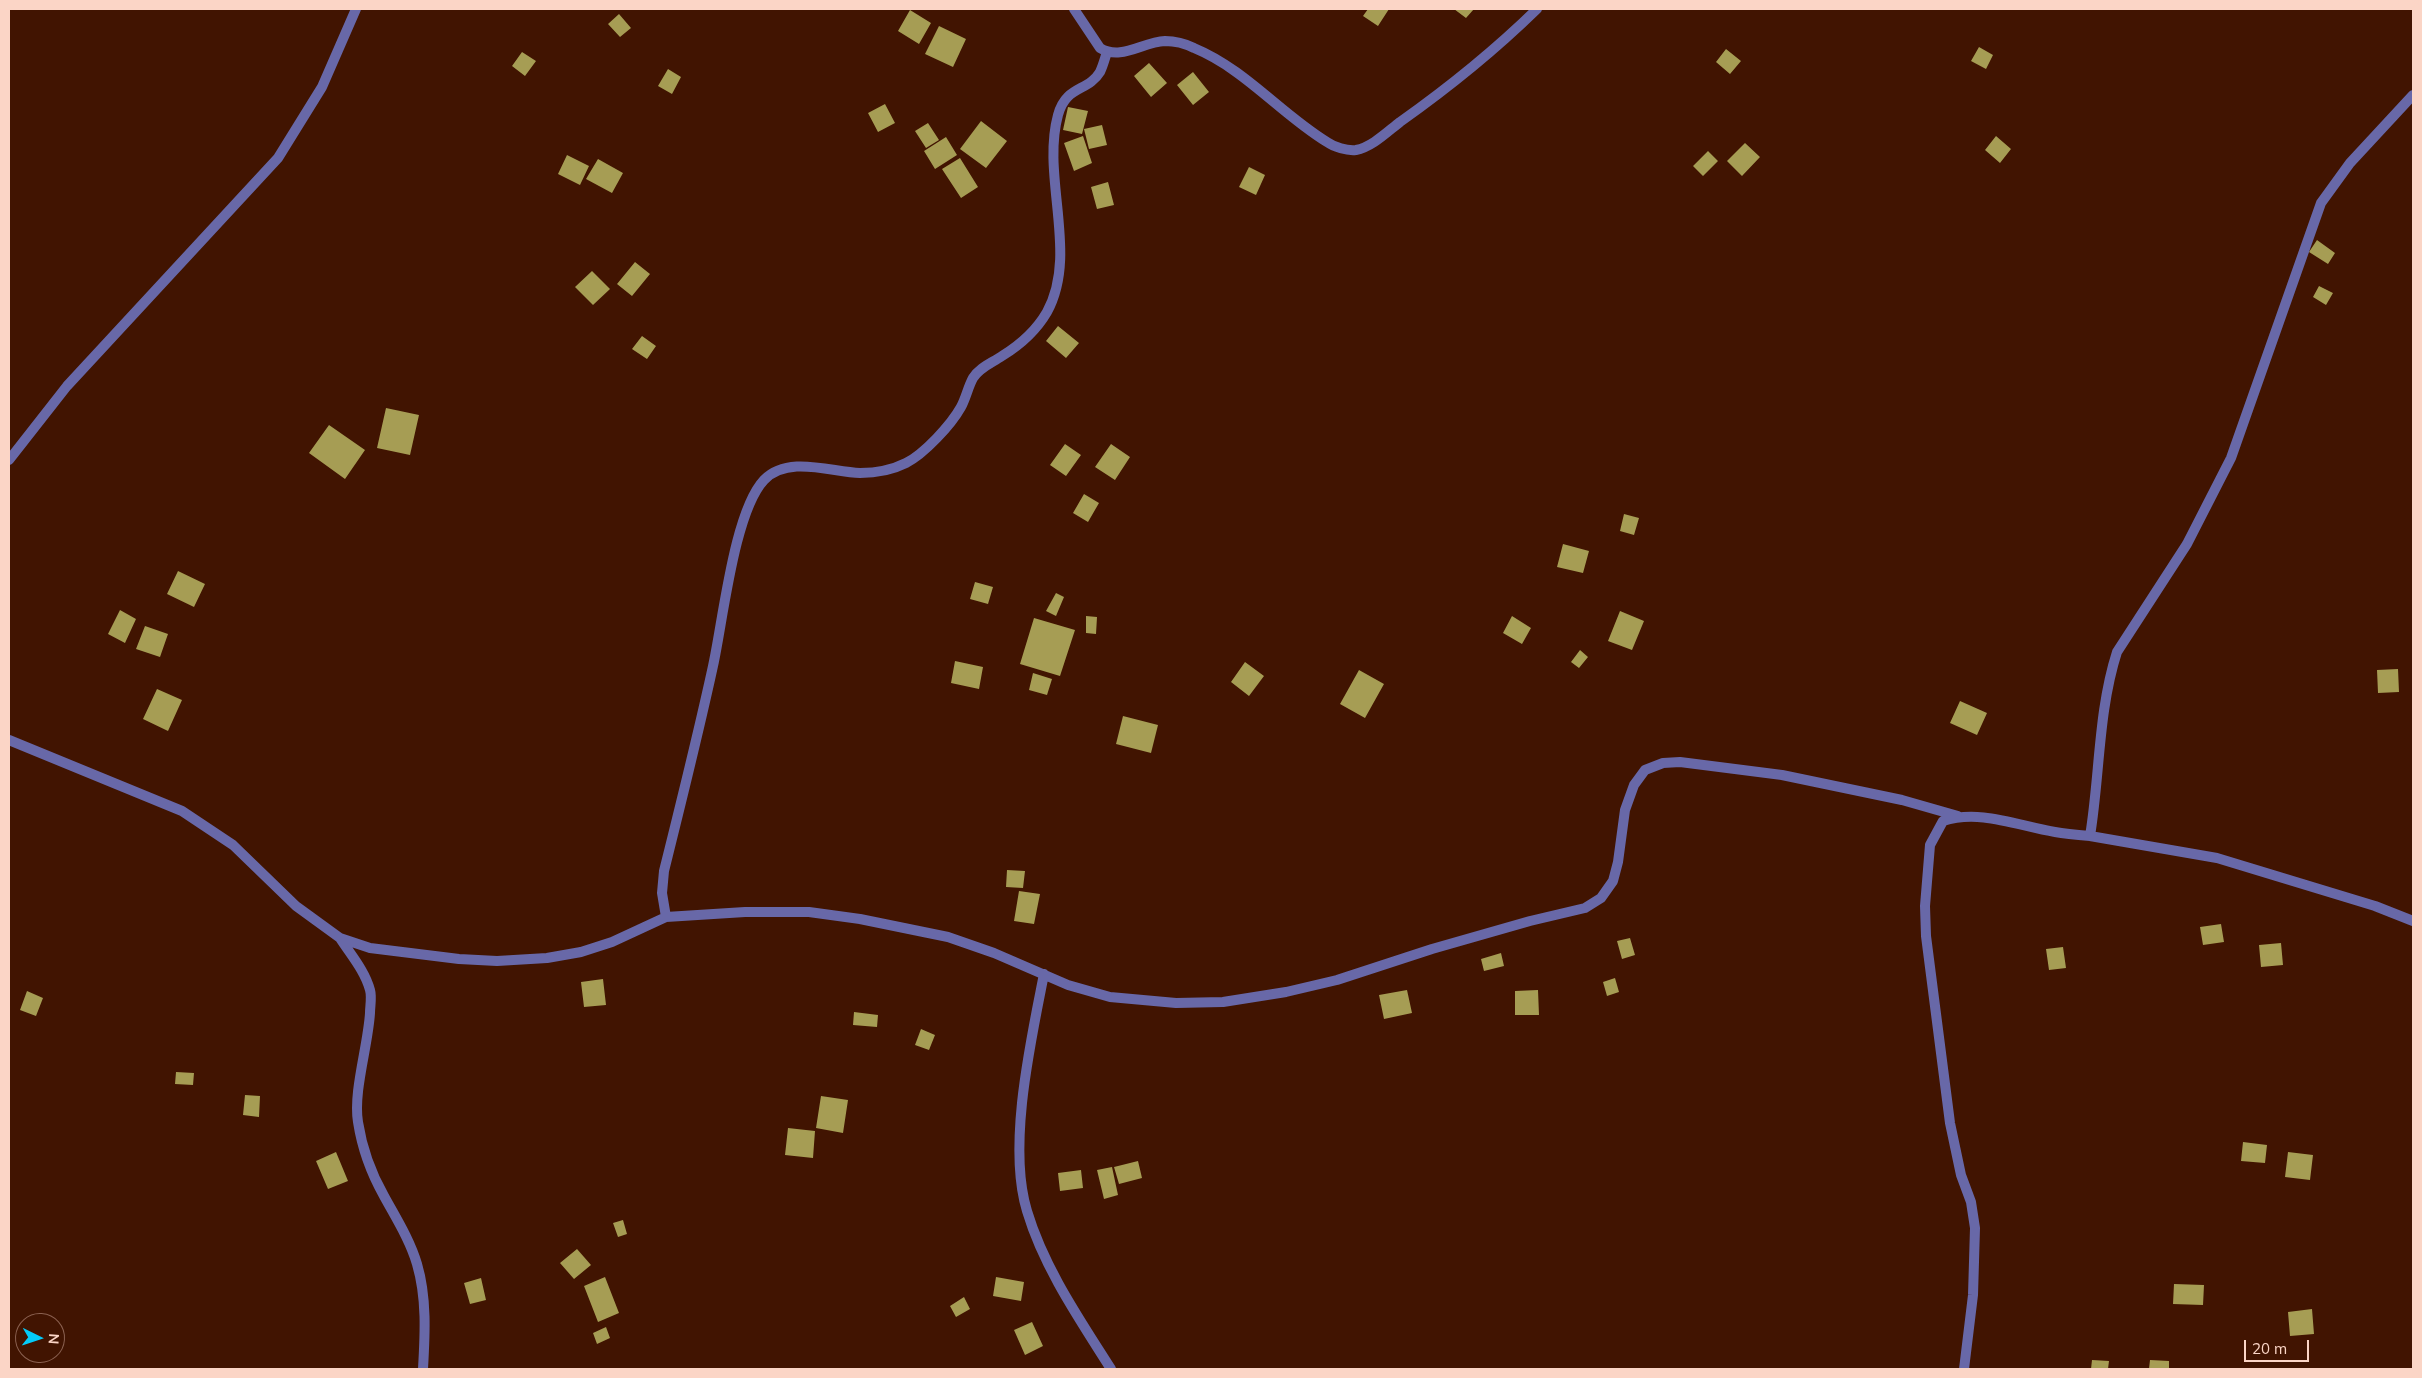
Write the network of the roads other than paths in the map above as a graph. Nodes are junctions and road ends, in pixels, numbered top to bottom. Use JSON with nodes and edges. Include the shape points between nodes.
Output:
{"nodes":[{"id":1,"x":356,"y":9,"type":"edge"},
{"id":2,"x":1074,"y":9,"type":"edge"},
{"id":3,"x":1537,"y":9,"type":"edge"},
{"id":4,"x":1107,"y":52,"type":"junction"},
{"id":5,"x":2413,"y":95,"type":"edge"},
{"id":6,"x":9,"y":460,"type":"edge"},
{"id":7,"x":9,"y":740,"type":"edge"},
{"id":8,"x":1958,"y":816,"type":"junction"},
{"id":9,"x":2090,"y":836,"type":"junction"},
{"id":10,"x":666,"y":917,"type":"junction"},
{"id":11,"x":2413,"y":921,"type":"edge"},
{"id":12,"x":340,"y":938,"type":"junction"},
{"id":13,"x":1044,"y":974,"type":"junction"},
{"id":14,"x":423,"y":1369,"type":"edge"},
{"id":15,"x":1111,"y":1369,"type":"edge"},
{"id":16,"x":1964,"y":1369,"type":"edge"}],
"edges":[{"from":1,"to":6,"type":"street","via":[[322,86],[278,158],[67,386]]},
{"from":2,"to":4,"type":"street","via":[[1100,48]]},
{"from":3,"to":4,"type":"street","via":[[1423,107],[1379,139],[1355,150],[1329,143],[1301,125],[1253,85],[1195,48],[1166,41],[1122,52]]},
{"from":4,"to":10,"type":"street","via":[[1100,72],[1068,95],[1058,114],[1054,140],[1060,260],[1049,309],[1041,322],[1030,335],[980,370],[953,418],[910,461],[889,470],[860,473],[811,467],[783,470],[763,481],[752,498],[734,556],[707,691],[664,871],[662,893]]},
{"from":5,"to":9,"type":"street","via":[[2350,163],[2321,203],[2231,458],[2186,544],[2117,652],[2101,731]]},
{"from":7,"to":12,"type":"street","via":[[182,811],[234,845],[296,906]]},
{"from":8,"to":9,"type":"street"},
{"from":8,"to":13,"type":"street","via":[[1902,800],[1782,775],[1662,762],[1645,770],[1634,785],[1625,810],[1613,881],[1601,898],[1585,908],[1432,949],[1337,980],[1260,998],[1176,1003],[1135,1000],[1110,997]]},
{"from":8,"to":16,"type":"street","via":[[1943,820],[1930,845],[1924,906],[1948,1113],[1975,1228],[1973,1295]]},
{"from":9,"to":11,"type":"street","via":[[2217,858],[2375,906]]},
{"from":10,"to":12,"type":"street","via":[[612,942],[581,952],[507,961],[422,956],[370,948]]},
{"from":10,"to":13,"type":"street","via":[[800,912],[860,919],[948,937]]},
{"from":12,"to":14,"type":"street","via":[[365,976],[371,992],[357,1119],[362,1146],[372,1171],[417,1263],[423,1288]]},
{"from":13,"to":15,"type":"street","via":[[1026,1078],[1020,1146],[1022,1182],[1027,1211],[1042,1248],[1069,1302]]}]}
